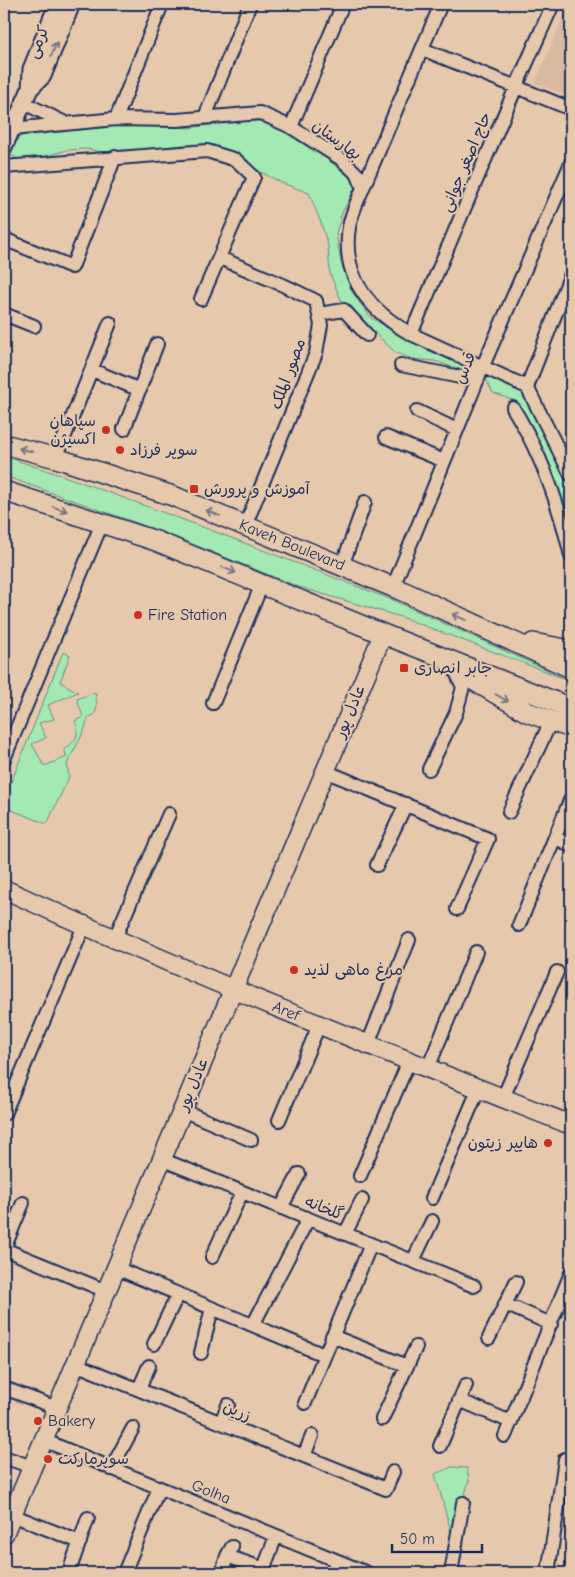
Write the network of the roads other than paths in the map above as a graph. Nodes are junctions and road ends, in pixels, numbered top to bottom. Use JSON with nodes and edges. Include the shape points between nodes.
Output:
{"nodes":[{"id":1,"x":57,"y":4,"type":"edge"},
{"id":2,"x":72,"y":4,"type":"edge"},
{"id":3,"x":162,"y":4,"type":"edge"},
{"id":4,"x":250,"y":4,"type":"edge"},
{"id":5,"x":343,"y":4,"type":"edge"},
{"id":6,"x":441,"y":4,"type":"edge"},
{"id":7,"x":553,"y":4,"type":"edge"},
{"id":8,"x":422,"y":49,"type":"junction"},
{"id":9,"x":516,"y":87,"type":"junction"},
{"id":10,"x":27,"y":96,"type":"junction"},
{"id":11,"x":571,"y":109,"type":"edge"},
{"id":12,"x":205,"y":118,"type":"junction"},
{"id":13,"x":116,"y":119,"type":"junction"},
{"id":14,"x":65,"y":123,"type":"junction"},
{"id":15,"x":291,"y":127,"type":"junction"},
{"id":16,"x":12,"y":128,"type":"junction"},
{"id":17,"x":4,"y":147,"type":"edge"},
{"id":18,"x":115,"y":157,"type":"junction"},
{"id":19,"x":571,"y":163,"type":"edge"},
{"id":20,"x":4,"y":166,"type":"edge"},
{"id":21,"x":363,"y":188,"type":"junction"},
{"id":22,"x":4,"y":239,"type":"edge"},
{"id":23,"x":220,"y":258,"type":"junction"},
{"id":24,"x":571,"y":274,"type":"edge"},
{"id":25,"x":201,"y":299,"type":"dead end"},
{"id":26,"x":4,"y":314,"type":"edge"},
{"id":27,"x":319,"y":314,"type":"junction"},
{"id":28,"x":110,"y":323,"type":"dead end"},
{"id":29,"x":34,"y":326,"type":"dead end"},
{"id":30,"x":411,"y":334,"type":"junction"},
{"id":31,"x":367,"y":335,"type":"dead end"},
{"id":32,"x":158,"y":344,"type":"dead end"},
{"id":33,"x":401,"y":365,"type":"dead end"},
{"id":34,"x":482,"y":368,"type":"junction"},
{"id":35,"x":92,"y":370,"type":"junction"},
{"id":36,"x":527,"y":387,"type":"junction"},
{"id":37,"x":140,"y":390,"type":"junction"},
{"id":38,"x":513,"y":408,"type":"dead end"},
{"id":39,"x":417,"y":411,"type":"dead end"},
{"id":40,"x":124,"y":428,"type":"dead end"},
{"id":41,"x":456,"y":430,"type":"junction"},
{"id":42,"x":386,"y":437,"type":"dead end"},
{"id":43,"x":4,"y":444,"type":"edge"},
{"id":44,"x":56,"y":458,"type":"junction"},
{"id":45,"x":444,"y":461,"type":"junction"},
{"id":46,"x":571,"y":475,"type":"edge"},
{"id":47,"x":7,"y":491,"type":"edge"},
{"id":48,"x":365,"y":502,"type":"dead end"},
{"id":49,"x":102,"y":523,"type":"junction"},
{"id":50,"x":246,"y":526,"type":"junction"},
{"id":51,"x":571,"y":556,"type":"edge"},
{"id":52,"x":342,"y":566,"type":"junction"},
{"id":53,"x":262,"y":584,"type":"junction"},
{"id":54,"x":393,"y":587,"type":"junction"},
{"id":55,"x":383,"y":634,"type":"junction"},
{"id":56,"x":504,"y":637,"type":"junction"},
{"id":57,"x":415,"y":647,"type":"junction"},
{"id":58,"x":571,"y":650,"type":"edge"},
{"id":59,"x":571,"y":668,"type":"edge"},
{"id":60,"x":455,"y":670,"type":"junction"},
{"id":61,"x":213,"y":703,"type":"dead end"},
{"id":62,"x":571,"y":708,"type":"edge"},
{"id":63,"x":551,"y":721,"type":"junction"},
{"id":64,"x":571,"y":728,"type":"edge"},
{"id":65,"x":4,"y":759,"type":"edge"},
{"id":66,"x":429,"y":769,"type":"dead end"},
{"id":67,"x":325,"y":771,"type":"junction"},
{"id":68,"x":571,"y":798,"type":"edge"},
{"id":69,"x":406,"y":804,"type":"junction"},
{"id":70,"x":509,"y":812,"type":"dead end"},
{"id":71,"x":169,"y":814,"type":"dead end"},
{"id":72,"x":555,"y":837,"type":"junction"},
{"id":73,"x":571,"y":846,"type":"edge"},
{"id":74,"x":377,"y":865,"type":"dead end"},
{"id":75,"x":4,"y":889,"type":"edge"},
{"id":76,"x":457,"y":909,"type":"dead end"},
{"id":77,"x":518,"y":925,"type":"dead end"},
{"id":78,"x":84,"y":926,"type":"junction"},
{"id":79,"x":114,"y":940,"type":"junction"},
{"id":80,"x":409,"y":940,"type":"dead end"},
{"id":81,"x":476,"y":952,"type":"dead end"},
{"id":82,"x":557,"y":972,"type":"dead end"},
{"id":83,"x":233,"y":989,"type":"junction"},
{"id":84,"x":319,"y":1025,"type":"junction"},
{"id":85,"x":368,"y":1044,"type":"junction"},
{"id":86,"x":409,"y":1061,"type":"junction"},
{"id":87,"x":428,"y":1068,"type":"junction"},
{"id":88,"x":479,"y":1088,"type":"junction"},
{"id":89,"x":503,"y":1098,"type":"junction"},
{"id":90,"x":182,"y":1110,"type":"junction"},
{"id":91,"x":4,"y":1114,"type":"edge"},
{"id":92,"x":279,"y":1120,"type":"dead end"},
{"id":93,"x":571,"y":1125,"type":"edge"},
{"id":94,"x":251,"y":1140,"type":"dead end"},
{"id":95,"x":161,"y":1159,"type":"junction"},
{"id":96,"x":299,"y":1174,"type":"dead end"},
{"id":97,"x":360,"y":1176,"type":"dead end"},
{"id":98,"x":242,"y":1192,"type":"junction"},
{"id":99,"x":432,"y":1198,"type":"dead end"},
{"id":100,"x":362,"y":1200,"type":"dead end"},
{"id":101,"x":23,"y":1203,"type":"dead end"},
{"id":102,"x":281,"y":1208,"type":"junction"},
{"id":103,"x":308,"y":1219,"type":"junction"},
{"id":104,"x":432,"y":1221,"type":"dead end"},
{"id":105,"x":9,"y":1223,"type":"edge"},
{"id":106,"x":346,"y":1234,"type":"junction"},
{"id":107,"x":371,"y":1244,"type":"junction"},
{"id":108,"x":4,"y":1249,"type":"edge"},
{"id":109,"x":212,"y":1257,"type":"dead end"},
{"id":110,"x":412,"y":1261,"type":"junction"},
{"id":111,"x":116,"y":1268,"type":"junction"},
{"id":112,"x":571,"y":1273,"type":"edge"},
{"id":113,"x":516,"y":1282,"type":"dead end"},
{"id":114,"x":474,"y":1286,"type":"dead end"},
{"id":115,"x":106,"y":1291,"type":"junction"},
{"id":116,"x":178,"y":1294,"type":"junction"},
{"id":117,"x":567,"y":1295,"type":"edge"},
{"id":118,"x":505,"y":1304,"type":"junction"},
{"id":119,"x":212,"y":1308,"type":"junction"},
{"id":120,"x":551,"y":1324,"type":"junction"},
{"id":121,"x":253,"y":1325,"type":"junction"},
{"id":122,"x":332,"y":1336,"type":"junction"},
{"id":123,"x":489,"y":1338,"type":"dead end"},
{"id":124,"x":154,"y":1344,"type":"dead end"},
{"id":125,"x":416,"y":1347,"type":"dead end"},
{"id":126,"x":201,"y":1353,"type":"dead end"},
{"id":127,"x":324,"y":1355,"type":"junction"},
{"id":128,"x":75,"y":1364,"type":"junction"},
{"id":129,"x":149,"y":1366,"type":"dead end"},
{"id":130,"x":407,"y":1366,"type":"junction"},
{"id":131,"x":466,"y":1385,"type":"dead end"},
{"id":132,"x":4,"y":1388,"type":"edge"},
{"id":133,"x":139,"y":1389,"type":"junction"},
{"id":134,"x":459,"y":1400,"type":"junction"},
{"id":135,"x":305,"y":1404,"type":"dead end"},
{"id":136,"x":228,"y":1405,"type":"dead end"},
{"id":137,"x":57,"y":1408,"type":"junction"},
{"id":138,"x":382,"y":1419,"type":"dead end"},
{"id":139,"x":221,"y":1422,"type":"junction"},
{"id":140,"x":511,"y":1422,"type":"junction"},
{"id":141,"x":133,"y":1428,"type":"dead end"},
{"id":142,"x":312,"y":1436,"type":"dead end"},
{"id":143,"x":505,"y":1436,"type":"dead end"},
{"id":144,"x":43,"y":1440,"type":"junction"},
{"id":145,"x":440,"y":1446,"type":"dead end"},
{"id":146,"x":4,"y":1456,"type":"edge"},
{"id":147,"x":304,"y":1456,"type":"junction"},
{"id":148,"x":569,"y":1460,"type":"edge"},
{"id":149,"x":32,"y":1467,"type":"junction"},
{"id":150,"x":111,"y":1469,"type":"junction"},
{"id":151,"x":393,"y":1472,"type":"dead end"},
{"id":152,"x":159,"y":1488,"type":"junction"},
{"id":153,"x":462,"y":1503,"type":"dead end"},
{"id":154,"x":12,"y":1515,"type":"junction"},
{"id":155,"x":88,"y":1518,"type":"dead end"},
{"id":156,"x":4,"y":1534,"type":"edge"},
{"id":157,"x":276,"y":1536,"type":"junction"},
{"id":158,"x":80,"y":1542,"type":"junction"},
{"id":159,"x":337,"y":1561,"type":"junction"},
{"id":160,"x":71,"y":1566,"type":"dead end"},
{"id":161,"x":223,"y":1569,"type":"dead end"},
{"id":162,"x":263,"y":1571,"type":"edge"},
{"id":163,"x":124,"y":1573,"type":"edge"},
{"id":164,"x":332,"y":1573,"type":"edge"},
{"id":165,"x":366,"y":1573,"type":"edge"},
{"id":166,"x":451,"y":1573,"type":"edge"},
{"id":167,"x":548,"y":1573,"type":"edge"}],
"edges":[{"from":1,"to":10,"type":"street","name":"کرمی","via":[[31,69]]},
{"from":10,"to":2,"type":"street","name":"کرمی","one_way":true,"via":[[43,76]]},
{"from":3,"to":13,"type":"street"},
{"from":4,"to":12,"type":"street"},
{"from":5,"to":15,"type":"street"},
{"from":6,"to":8,"type":"street"},
{"from":7,"to":9,"type":"street","name":"حاج اصغر جوانی"},
{"from":8,"to":9,"type":"street"},
{"from":8,"to":21,"type":"street"},
{"from":9,"to":11,"type":"street"},
{"from":9,"to":30,"type":"street","name":"حاج اصغر جوانی"},
{"from":10,"to":14,"type":"street"},
{"from":10,"to":16,"type":"street","name":"کرمی"},
{"from":12,"to":13,"type":"street","name":"بهارستان"},
{"from":12,"to":15,"type":"street","name":"بهارستان","via":[[260,113]]},
{"from":13,"to":14,"type":"street","name":"بهارستان"},
{"from":14,"to":16,"type":"street","name":"بهارستان"},
{"from":15,"to":21,"type":"street","name":"بهارستان","via":[[341,159],[358,175]]},
{"from":16,"to":17,"type":"street","name":"کرمی"},
{"from":18,"to":20,"type":"street"},
{"from":18,"to":22,"type":"street","via":[[72,267]]},
{"from":18,"to":23,"type":"street","via":[[207,151],[236,160],[254,177]]},
{"from":19,"to":34,"type":"street","name":"قدس"},
{"from":21,"to":30,"type":"street","via":[[349,226],[346,253],[356,283],[372,307],[395,326]]},
{"from":23,"to":25,"type":"street"},
{"from":23,"to":27,"type":"street","via":[[316,301]]},
{"from":24,"to":36,"type":"street"},
{"from":26,"to":29,"type":"street"},
{"from":27,"to":31,"type":"street","via":[[344,310]]},
{"from":27,"to":50,"type":"street","name":"مصور الملک","via":[[321,325],[316,353]]},
{"from":28,"to":35,"type":"street"},
{"from":30,"to":34,"type":"street"},
{"from":32,"to":37,"type":"street"},
{"from":33,"to":34,"type":"street","via":[[465,378]]},
{"from":34,"to":36,"type":"street"},
{"from":34,"to":41,"type":"street","name":"قدس"},
{"from":35,"to":37,"type":"street"},
{"from":35,"to":44,"type":"street"},
{"from":36,"to":46,"type":"street"},
{"from":37,"to":40,"type":"street"},
{"from":38,"to":51,"type":"street","via":[[525,427],[556,498]]},
{"from":39,"to":41,"type":"street"},
{"from":41,"to":45,"type":"street","name":"قدس"},
{"from":42,"to":45,"type":"street"},
{"from":44,"to":43,"type":"main road","name":"Kaveh Boulevard","one_way":true},
{"from":50,"to":44,"type":"main road","name":"Kaveh Boulevard","one_way":true,"via":[[173,496]]},
{"from":45,"to":54,"type":"street","name":"قدس"},
{"from":47,"to":49,"type":"main road","one_way":true},
{"from":48,"to":52,"type":"street"},
{"from":49,"to":53,"type":"main road","one_way":true},
{"from":49,"to":65,"type":"street"},
{"from":50,"to":52,"type":"main road","name":"Kaveh Boulevard"},
{"from":52,"to":54,"type":"main road","name":"Kaveh Boulevard"},
{"from":53,"to":55,"type":"main road"},
{"from":53,"to":61,"type":"street"},
{"from":56,"to":54,"type":"main road","name":"Kaveh Boulevard","one_way":true},
{"from":55,"to":57,"type":"main road"},
{"from":55,"to":67,"type":"main road","name":"عادل پور"},
{"from":56,"to":58,"type":"main road"},
{"from":56,"to":59,"type":"main road","name":"Kaveh Boulevard"},
{"from":57,"to":60,"type":"main road"},
{"from":57,"to":62,"type":"main road"},
{"from":60,"to":63,"type":"main road","one_way":true,"via":[[527,712]]},
{"from":60,"to":66,"type":"street","via":[[463,687],[456,713]]},
{"from":63,"to":64,"type":"main road"},
{"from":63,"to":70,"type":"street"},
{"from":67,"to":69,"type":"street"},
{"from":67,"to":83,"type":"main road","name":"عادل پور"},
{"from":68,"to":72,"type":"street"},
{"from":69,"to":74,"type":"street"},
{"from":69,"to":76,"type":"street","via":[[488,839]]},
{"from":71,"to":79,"type":"street"},
{"from":72,"to":73,"type":"street"},
{"from":72,"to":77,"type":"street"},
{"from":75,"to":78,"type":"main road","name":"Aref"},
{"from":78,"to":79,"type":"main road","name":"Aref"},
{"from":78,"to":91,"type":"street"},
{"from":79,"to":83,"type":"main road","name":"Aref"},
{"from":80,"to":85,"type":"street"},
{"from":81,"to":87,"type":"street"},
{"from":82,"to":89,"type":"street"},
{"from":83,"to":84,"type":"main road","name":"Aref"},
{"from":83,"to":90,"type":"main road","name":"عادل پور"},
{"from":84,"to":85,"type":"main road","name":"Aref"},
{"from":84,"to":92,"type":"street"},
{"from":85,"to":86,"type":"main road","name":"Aref"},
{"from":86,"to":87,"type":"main road","name":"Aref"},
{"from":86,"to":97,"type":"street"},
{"from":87,"to":88,"type":"main road","name":"Aref"},
{"from":88,"to":89,"type":"main road","name":"Aref"},
{"from":88,"to":99,"type":"street"},
{"from":89,"to":93,"type":"main road","name":"Aref"},
{"from":90,"to":94,"type":"street"},
{"from":90,"to":95,"type":"main road","name":"عادل پور"},
{"from":95,"to":98,"type":"street","name":"گلخانه"},
{"from":95,"to":111,"type":"main road","name":"عادل پور"},
{"from":96,"to":102,"type":"street"},
{"from":98,"to":102,"type":"street","name":"گلخانه"},
{"from":98,"to":109,"type":"street"},
{"from":100,"to":106,"type":"street"},
{"from":101,"to":105,"type":"street"},
{"from":102,"to":103,"type":"street","name":"گلخانه"},
{"from":103,"to":106,"type":"street","name":"گلخانه"},
{"from":103,"to":121,"type":"street"},
{"from":104,"to":110,"type":"street"},
{"from":105,"to":108,"type":"street"},
{"from":106,"to":107,"type":"street","name":"گلخانه"},
{"from":107,"to":110,"type":"street","name":"گلخانه"},
{"from":107,"to":122,"type":"street"},
{"from":108,"to":115,"type":"street"},
{"from":110,"to":114,"type":"street","name":"گلخانه"},
{"from":111,"to":115,"type":"main road","name":"عادل پور"},
{"from":111,"to":116,"type":"street"},
{"from":112,"to":117,"type":"street"},
{"from":113,"to":118,"type":"street"},
{"from":115,"to":128,"type":"main road","name":"عادل پور"},
{"from":116,"to":119,"type":"street"},
{"from":116,"to":124,"type":"street"},
{"from":117,"to":120,"type":"street"},
{"from":118,"to":120,"type":"street"},
{"from":118,"to":123,"type":"street"},
{"from":119,"to":121,"type":"street"},
{"from":119,"to":126,"type":"street"},
{"from":120,"to":140,"type":"street"},
{"from":121,"to":127,"type":"street"},
{"from":122,"to":127,"type":"street"},
{"from":122,"to":130,"type":"street"},
{"from":125,"to":130,"type":"street"},
{"from":127,"to":135,"type":"street"},
{"from":128,"to":133,"type":"street","name":"زرین"},
{"from":128,"to":137,"type":"main road","name":"عادل پور"},
{"from":129,"to":133,"type":"street"},
{"from":130,"to":138,"type":"street"},
{"from":131,"to":134,"type":"street"},
{"from":132,"to":137,"type":"street"},
{"from":133,"to":139,"type":"street","name":"زرین"},
{"from":134,"to":140,"type":"street"},
{"from":134,"to":145,"type":"street"},
{"from":136,"to":139,"type":"street"},
{"from":137,"to":144,"type":"main road","name":"عادل پور"},
{"from":139,"to":147,"type":"street","name":"زرین"},
{"from":140,"to":143,"type":"street"},
{"from":141,"to":150,"type":"street"},
{"from":142,"to":147,"type":"street"},
{"from":144,"to":149,"type":"main road","name":"عادل پور"},
{"from":144,"to":150,"type":"street","name":"Golha"},
{"from":146,"to":149,"type":"street"},
{"from":147,"to":151,"type":"street","name":"زرین","via":[[386,1489]]},
{"from":148,"to":167,"type":"street"},
{"from":149,"to":154,"type":"main road","name":"عادل پور"},
{"from":150,"to":152,"type":"street","name":"Golha"},
{"from":152,"to":157,"type":"street","name":"Golha"},
{"from":152,"to":163,"type":"street"},
{"from":153,"to":166,"type":"street"},
{"from":154,"to":156,"type":"main road","name":"عادل پور"},
{"from":154,"to":158,"type":"street"},
{"from":155,"to":158,"type":"street"},
{"from":157,"to":159,"type":"street","name":"Golha"},
{"from":157,"to":162,"type":"street"},
{"from":158,"to":160,"type":"street"},
{"from":159,"to":164,"type":"street"},
{"from":159,"to":165,"type":"street","name":"Golha"},
{"from":161,"to":162,"type":"street","via":[[229,1551]]}]}
